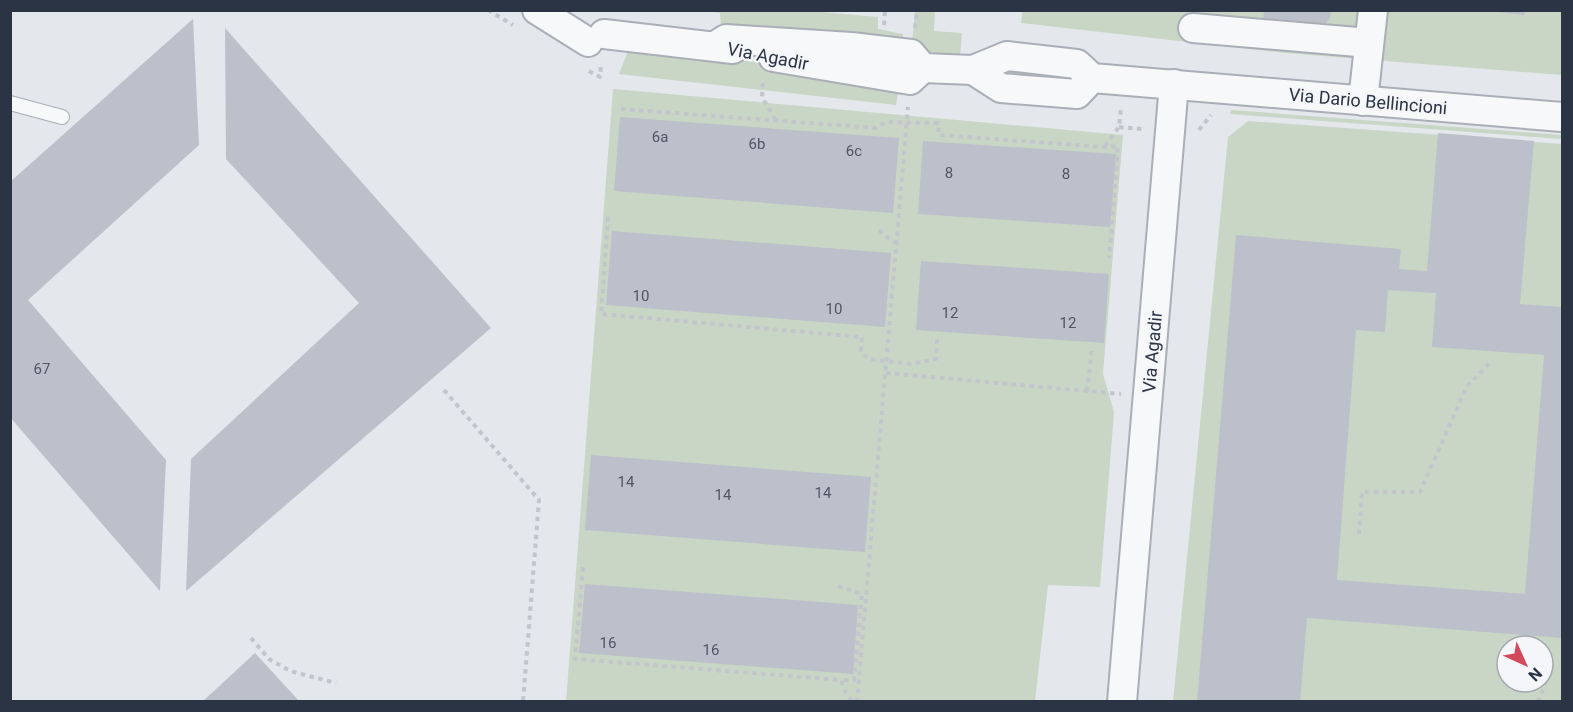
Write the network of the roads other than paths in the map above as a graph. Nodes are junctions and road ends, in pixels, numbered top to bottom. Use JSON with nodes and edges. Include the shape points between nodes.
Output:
{"nodes":[{"id":1,"x":1373,"y":10,"type":"edge"},
{"id":2,"x":526,"y":19,"type":"edge"},
{"id":3,"x":1192,"y":28,"type":"dead end"},
{"id":4,"x":1369,"y":43,"type":"junction"},
{"id":5,"x":1174,"y":84,"type":"junction"},
{"id":6,"x":1363,"y":100,"type":"junction"},
{"id":7,"x":10,"y":103,"type":"edge"},
{"id":8,"x":62,"y":117,"type":"dead end"},
{"id":9,"x":1563,"y":117,"type":"edge"},
{"id":10,"x":1122,"y":702,"type":"edge"}],
"edges":[{"from":1,"to":4,"type":"street"},
{"from":2,"to":5,"type":"street","name":"Via Agadir","via":[[596,38],[715,46],[887,77],[973,70],[1001,88],[1077,94],[1092,78]]},
{"from":3,"to":4,"type":"street"},
{"from":4,"to":6,"type":"street"},
{"from":5,"to":6,"type":"street","name":"Via Dario Bellincioni"},
{"from":5,"to":10,"type":"street","name":"Via Agadir"},
{"from":6,"to":9,"type":"street","name":"Via Dario Bellincioni"},
{"from":7,"to":8,"type":"lane"}]}
